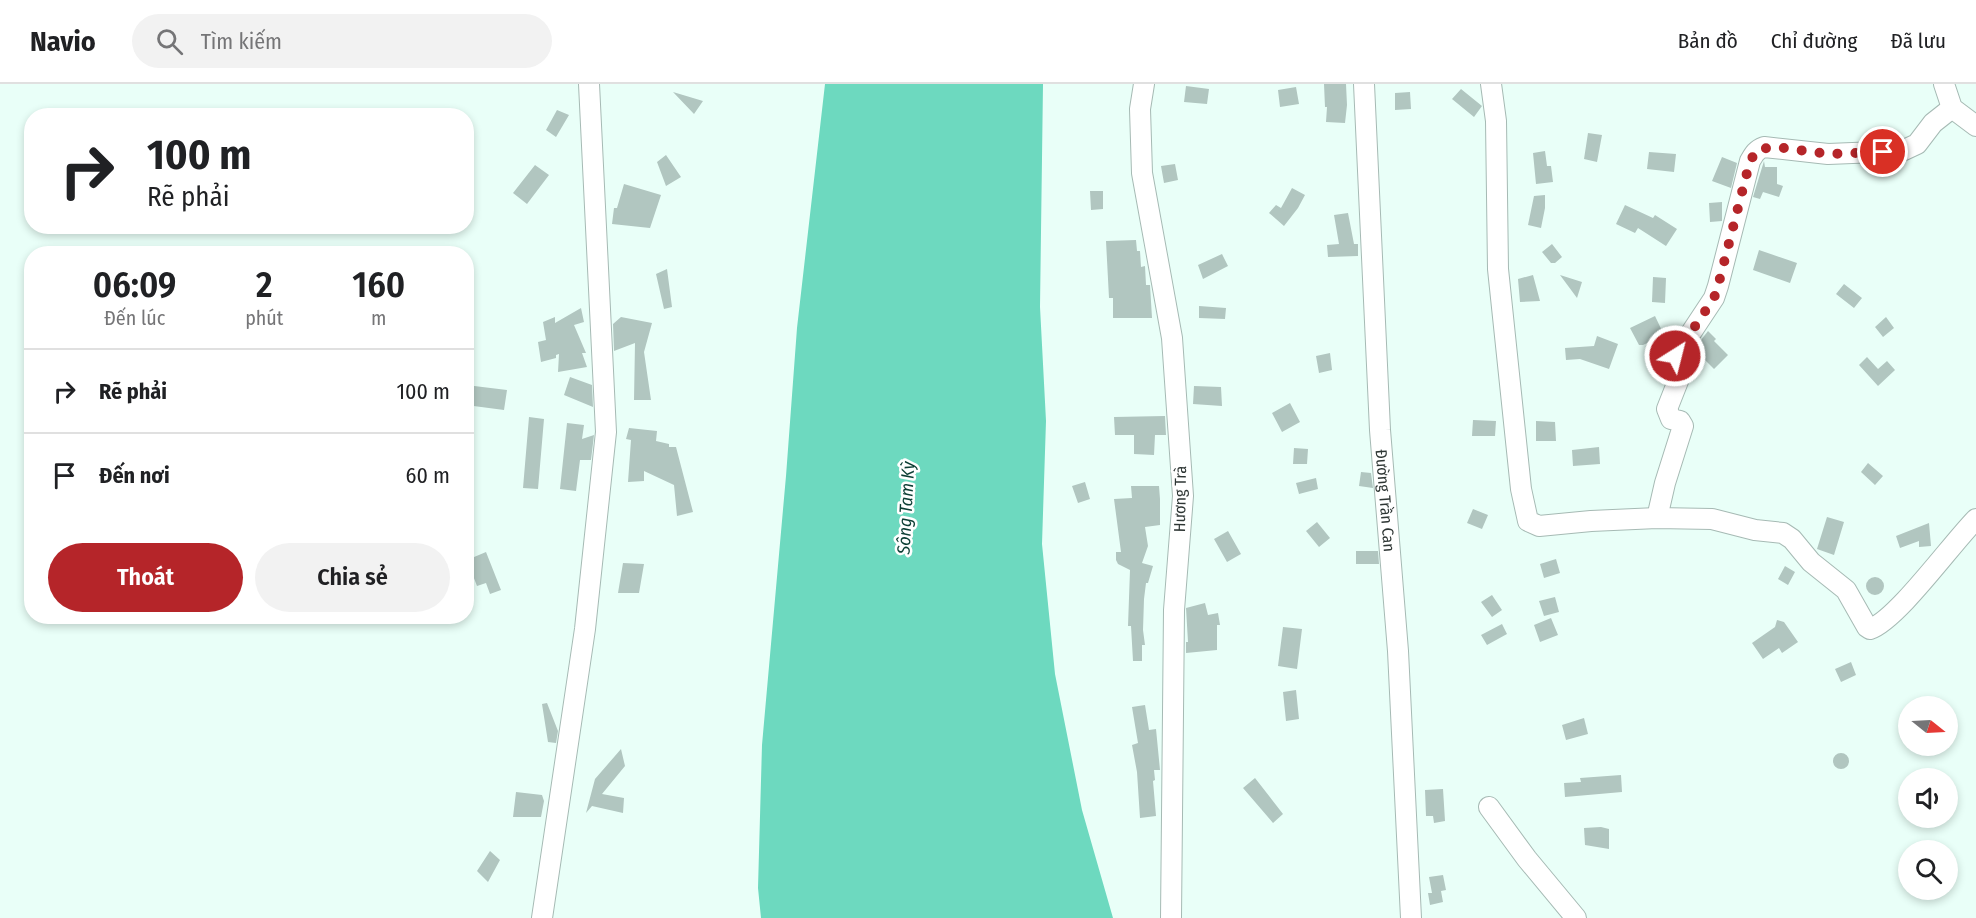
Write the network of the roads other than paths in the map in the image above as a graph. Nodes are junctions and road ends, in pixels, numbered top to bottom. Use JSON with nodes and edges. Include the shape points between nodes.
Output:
{"nodes":[{"id":1,"x":589,"y":84,"type":"edge"},
{"id":2,"x":1144,"y":84,"type":"edge"},
{"id":3,"x":1364,"y":84,"type":"edge"},
{"id":4,"x":1491,"y":84,"type":"edge"},
{"id":5,"x":1944,"y":84,"type":"edge"},
{"id":6,"x":1952,"y":108,"type":"junction"},
{"id":7,"x":1976,"y":126,"type":"edge"},
{"id":8,"x":1657,"y":518,"type":"junction"},
{"id":9,"x":1976,"y":519,"type":"edge"},
{"id":10,"x":1489,"y":807,"type":"dead end"},
{"id":11,"x":542,"y":918,"type":"edge"},
{"id":12,"x":1172,"y":918,"type":"edge"},
{"id":13,"x":1411,"y":918,"type":"edge"},
{"id":14,"x":1576,"y":918,"type":"edge"}],
"edges":[{"from":1,"to":11,"type":"street","via":[[606,432],[585,630]]},
{"from":2,"to":12,"type":"street","name":"Hương Trà","via":[[1140,109],[1142,173],[1173,350],[1182,496],[1173,609]]},
{"from":3,"to":13,"type":"street","name":"Đường Trần Can","via":[[1380,430],[1398,651]]},
{"from":4,"to":8,"type":"street","via":[[1496,121],[1498,269],[1525,515],[1539,526]]},
{"from":5,"to":6,"type":"street"},
{"from":6,"to":7,"type":"street"},
{"from":6,"to":8,"type":"street","via":[[1933,123],[1917,144],[1902,150],[1828,154],[1771,147],[1754,153],[1714,298],[1673,360],[1680,376],[1667,410],[1671,419],[1683,426]]},
{"from":8,"to":9,"type":"street","via":[[1712,519],[1787,535],[1805,556],[1846,590],[1870,629],[1904,601]]},
{"from":10,"to":14,"type":"street"}]}
